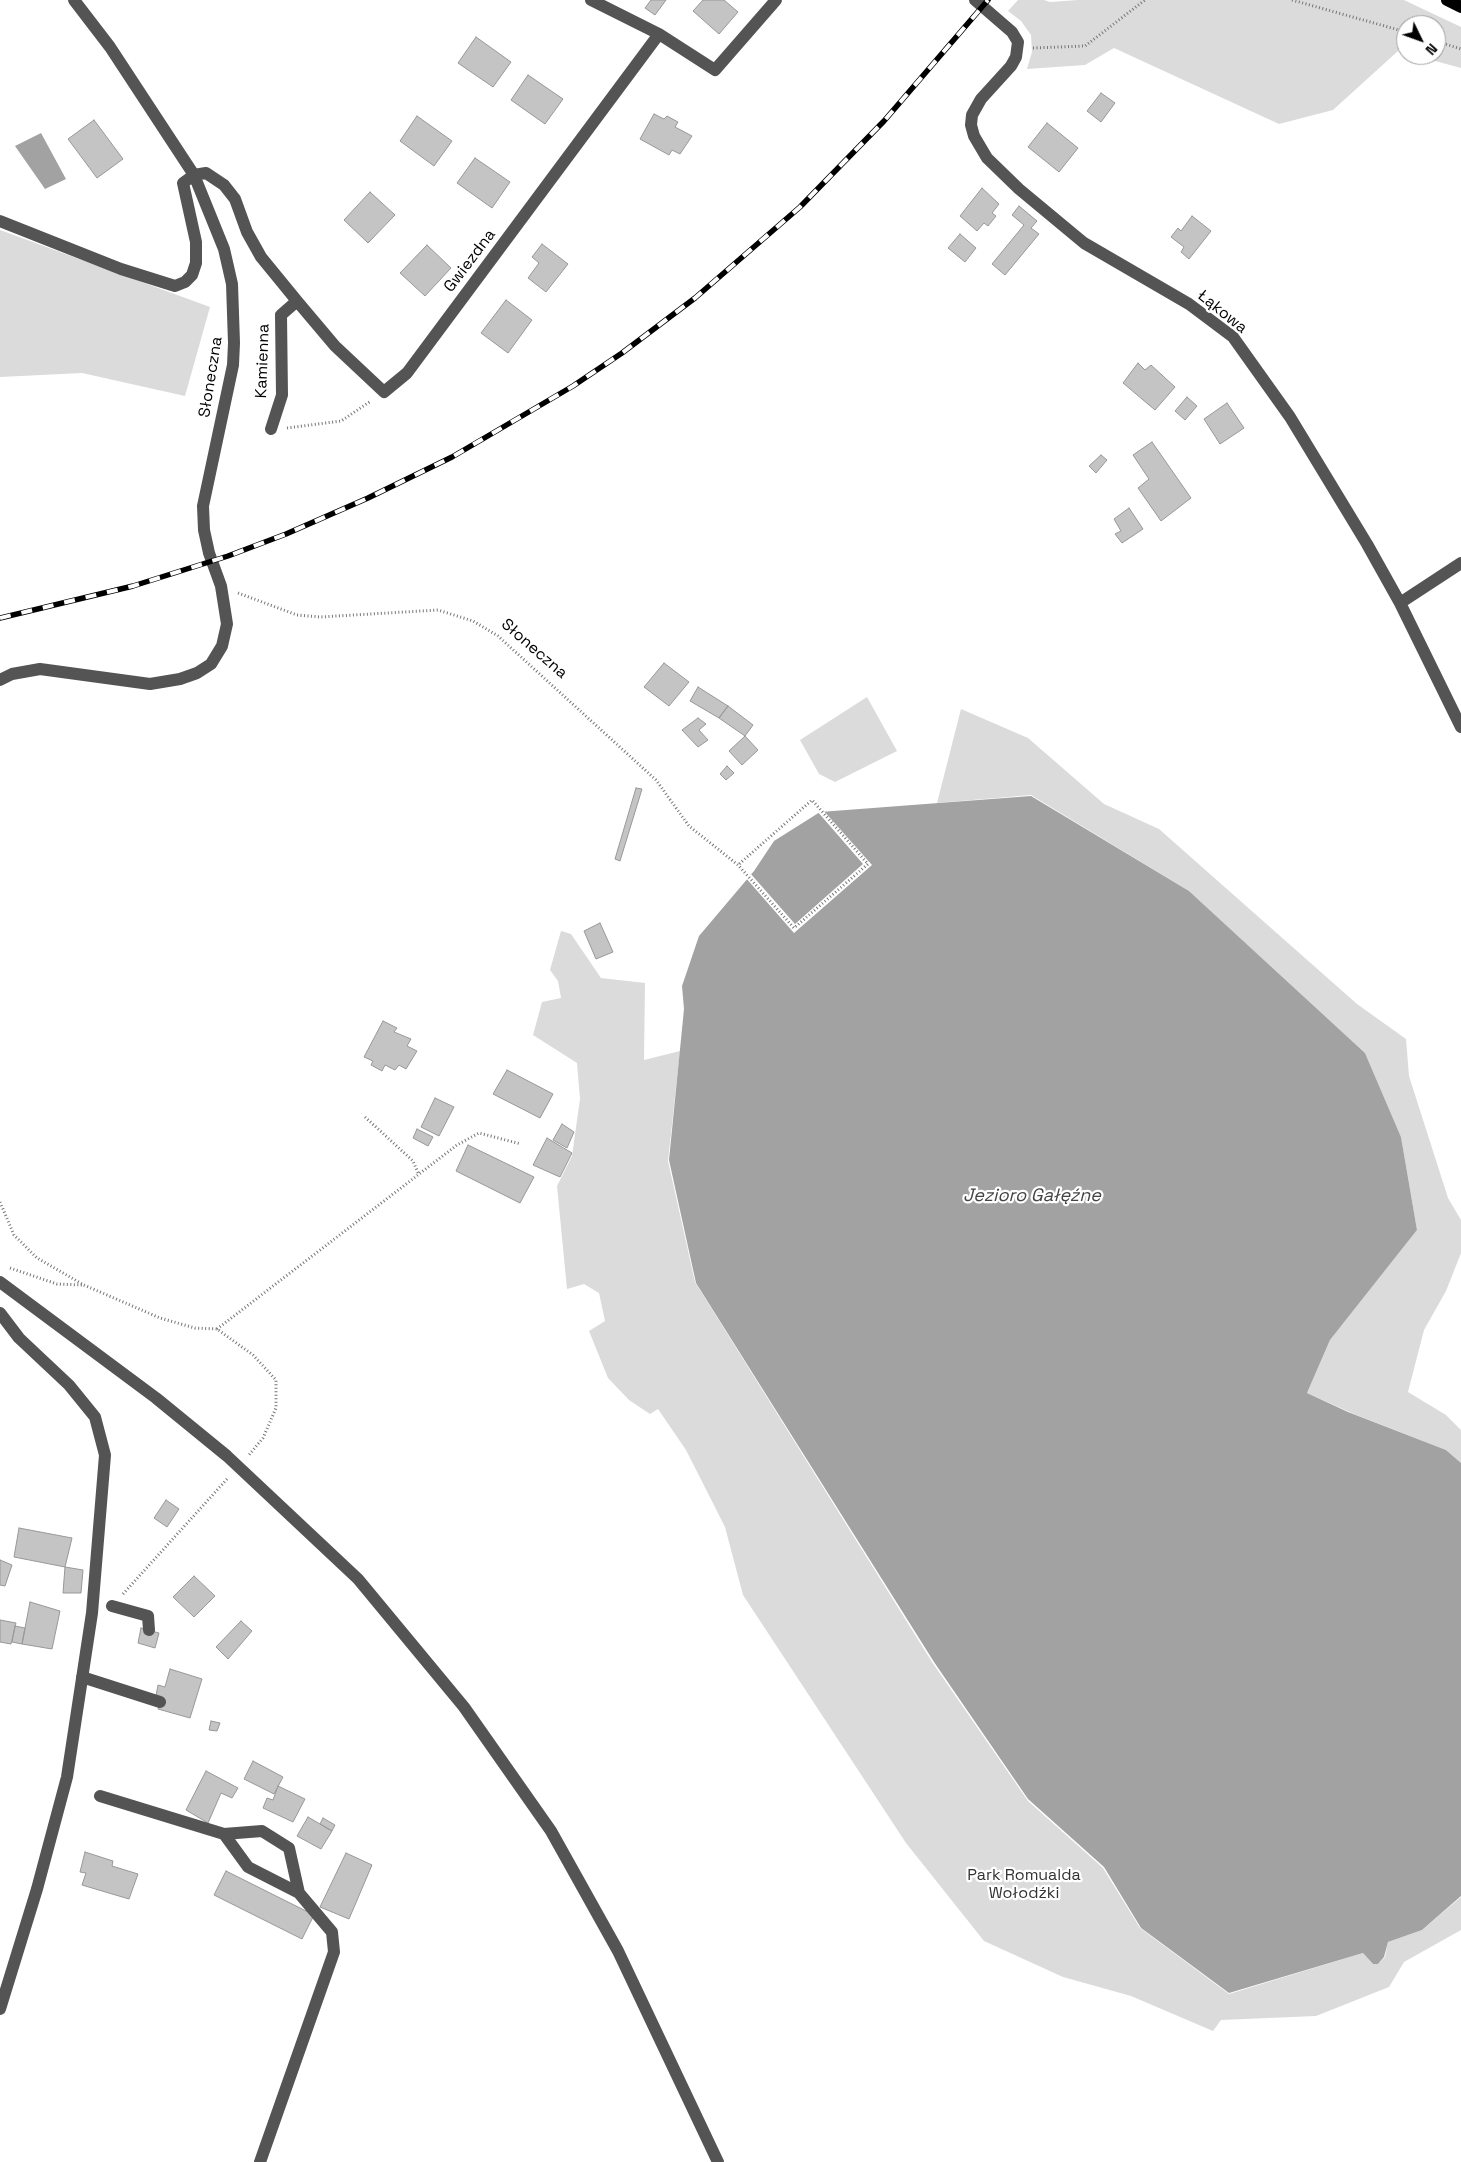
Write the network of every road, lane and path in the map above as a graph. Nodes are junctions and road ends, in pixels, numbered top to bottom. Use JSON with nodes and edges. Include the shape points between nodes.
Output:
{"nodes":[{"id":1,"x":74,"y":0,"type":"edge"},
{"id":2,"x":591,"y":0,"type":"edge"},
{"id":3,"x":776,"y":0,"type":"edge"},
{"id":4,"x":975,"y":0,"type":"edge"},
{"id":5,"x":1145,"y":0,"type":"edge"},
{"id":6,"x":1292,"y":0,"type":"edge"},
{"id":7,"x":1447,"y":0,"type":"edge"},
{"id":8,"x":1461,"y":7,"type":"edge"},
{"id":9,"x":1396,"y":29,"type":"edge"},
{"id":10,"x":659,"y":34,"type":"junction"},
{"id":11,"x":1446,"y":44,"type":"edge"},
{"id":12,"x":1018,"y":48,"type":"junction"},
{"id":13,"x":1461,"y":48,"type":"edge"},
{"id":14,"x":194,"y":175,"type":"junction"},
{"id":15,"x":0,"y":220,"type":"edge"},
{"id":16,"x":297,"y":301,"type":"junction"},
{"id":17,"x":384,"y":392,"type":"junction"},
{"id":18,"x":271,"y":429,"type":"joint"},
{"id":19,"x":1461,"y":563,"type":"edge"},
{"id":20,"x":221,"y":586,"type":"junction"},
{"id":21,"x":1400,"y":603,"type":"junction"},
{"id":22,"x":0,"y":680,"type":"edge"},
{"id":23,"x":1461,"y":727,"type":"edge"},
{"id":24,"x":738,"y":865,"type":"junction"},
{"id":25,"x":365,"y":1117,"type":"dead end"},
{"id":26,"x":521,"y":1144,"type":"dead end"},
{"id":27,"x":419,"y":1175,"type":"junction"},
{"id":28,"x":0,"y":1202,"type":"edge"},
{"id":29,"x":5,"y":1266,"type":"dead end"},
{"id":30,"x":0,"y":1282,"type":"edge"},
{"id":31,"x":84,"y":1285,"type":"junction"},
{"id":32,"x":0,"y":1313,"type":"edge"},
{"id":33,"x":217,"y":1328,"type":"junction"},
{"id":34,"x":264,"y":1438,"type":"dead end"},
{"id":35,"x":209,"y":1500,"type":"dead end"},
{"id":36,"x":112,"y":1606,"type":"joint"},
{"id":37,"x":149,"y":1630,"type":"dead end"},
{"id":38,"x":82,"y":1677,"type":"junction"},
{"id":39,"x":160,"y":1702,"type":"dead end"},
{"id":40,"x":100,"y":1796,"type":"dead end"},
{"id":41,"x":224,"y":1834,"type":"junction"},
{"id":42,"x":299,"y":1893,"type":"junction"},
{"id":43,"x":0,"y":2009,"type":"edge"},
{"id":44,"x":260,"y":2162,"type":"edge"},
{"id":45,"x":718,"y":2162,"type":"edge"}],
"edges":[{"from":1,"to":14,"type":"street","name":"Słoneczna","via":[[110,48]]},
{"from":2,"to":10,"type":"street"},
{"from":3,"to":10,"type":"street","via":[[715,70]]},
{"from":4,"to":12,"type":"street","via":[[1016,36]]},
{"from":5,"to":12,"type":"path","via":[[1084,46]]},
{"from":6,"to":9,"type":"path"},
{"from":7,"to":8,"type":"main road"},
{"from":10,"to":17,"type":"street","name":"Gwiezdna","via":[[407,373]]},
{"from":11,"to":13,"type":"path"},
{"from":12,"to":21,"type":"street","name":"Łąkowa","via":[[1011,66],[981,99],[972,115],[974,136],[987,158],[1084,243],[1189,304],[1233,337],[1290,417]]},
{"from":14,"to":15,"type":"street","via":[[183,184],[196,242],[196,263],[192,275],[175,286],[121,269]]},
{"from":14,"to":16,"type":"street","via":[[206,173],[224,185],[235,199],[247,232],[262,257]]},
{"from":14,"to":20,"type":"street","name":"Słoneczna","via":[[224,249],[232,284],[234,343],[203,506],[209,553]]},
{"from":16,"to":17,"type":"street","via":[[335,346]]},
{"from":16,"to":18,"type":"street","name":"Kamienna","via":[[281,315],[282,395]]},
{"from":17,"to":18,"type":"path","via":[[341,421],[304,428]]},
{"from":19,"to":21,"type":"street"},
{"from":20,"to":22,"type":"street","name":"Słoneczna","via":[[227,624],[222,646],[210,664],[197,673],[150,684],[40,669],[12,674]]},
{"from":20,"to":24,"type":"path","name":"Słoneczna","via":[[297,615],[336,617],[438,610],[473,621],[498,636],[656,780],[688,826]]},
{"from":21,"to":23,"type":"street","name":"Łąkowa"},
{"from":24,"to":24,"type":"path","name":"Słoneczna","via":[[812,800],[868,864],[794,928]]},
{"from":25,"to":27,"type":"path","via":[[413,1161]]},
{"from":26,"to":27,"type":"path","via":[[479,1133],[458,1144]]},
{"from":27,"to":33,"type":"path"},
{"from":28,"to":31,"type":"path","via":[[14,1235],[37,1258]]},
{"from":29,"to":31,"type":"path","via":[[57,1284]]},
{"from":30,"to":45,"type":"street","via":[[156,1398],[227,1456],[358,1579],[464,1707],[551,1831],[590,1900],[618,1951]]},
{"from":31,"to":33,"type":"path","via":[[160,1318],[195,1328]]},
{"from":32,"to":38,"type":"street","via":[[19,1338],[69,1385],[95,1417],[104,1455],[92,1613]]},
{"from":33,"to":34,"type":"path","via":[[253,1355],[276,1380],[276,1408]]},
{"from":35,"to":36,"type":"path"},
{"from":36,"to":37,"type":"street","via":[[148,1616]]},
{"from":38,"to":39,"type":"street"},
{"from":38,"to":43,"type":"street","via":[[67,1777]]},
{"from":40,"to":41,"type":"street"},
{"from":41,"to":42,"type":"street","via":[[248,1867]]},
{"from":41,"to":42,"type":"street","via":[[262,1831],[289,1848]]},
{"from":42,"to":44,"type":"street","via":[[332,1932],[334,1952]]}]}
